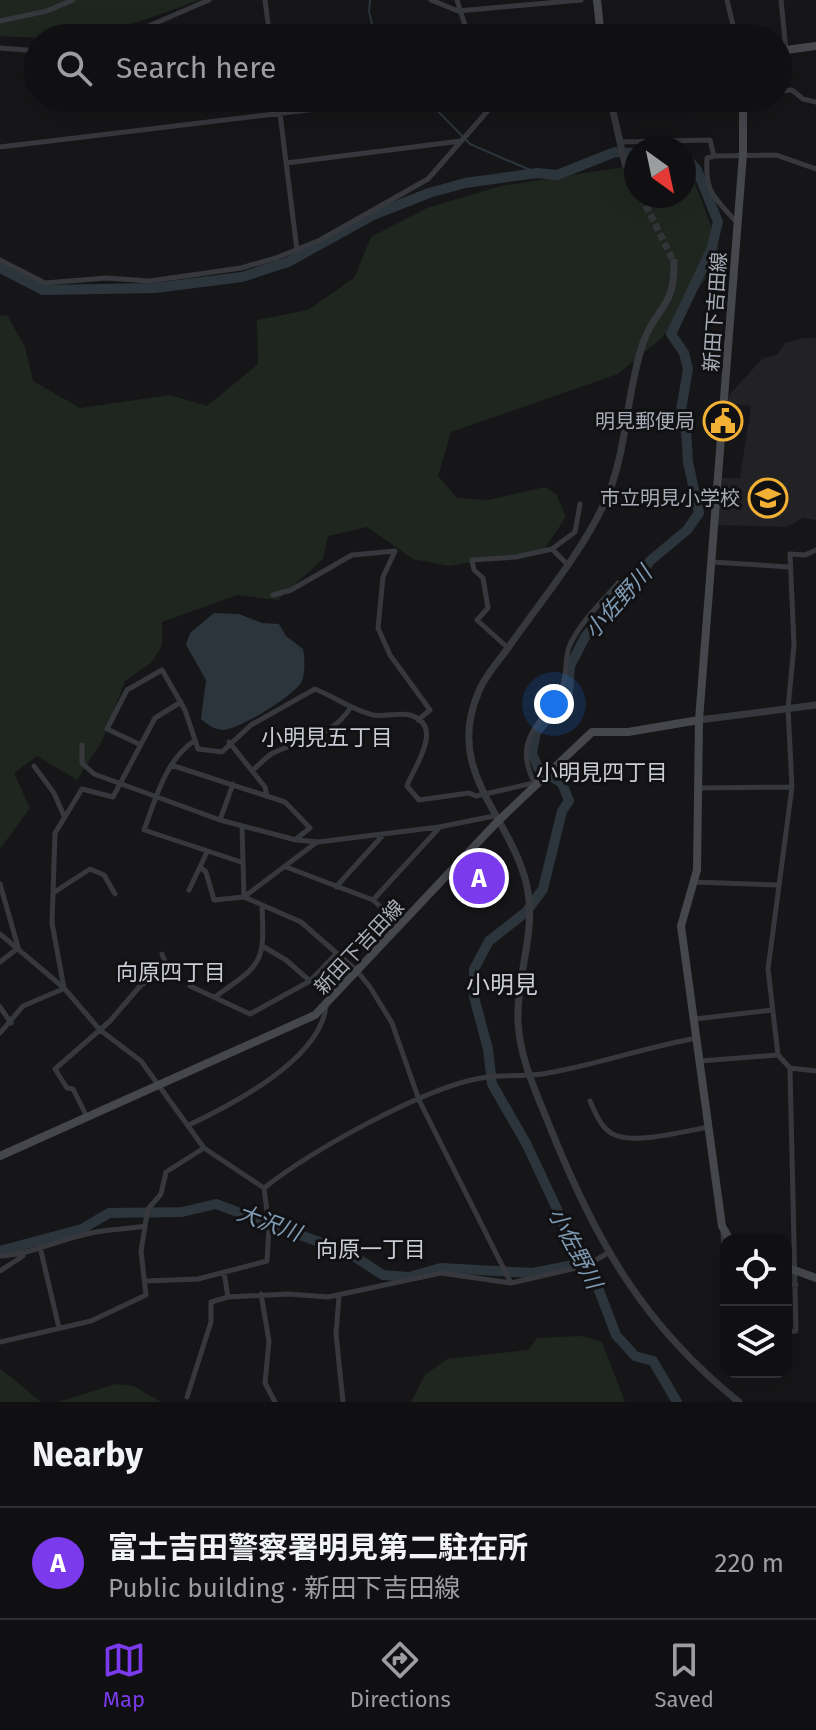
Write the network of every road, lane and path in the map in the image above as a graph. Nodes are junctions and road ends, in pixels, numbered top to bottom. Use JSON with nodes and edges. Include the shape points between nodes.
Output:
{"nodes":[{"id":1,"x":73,"y":0,"type":"edge"},
{"id":2,"x":209,"y":0,"type":"edge"},
{"id":3,"x":265,"y":0,"type":"edge"},
{"id":4,"x":431,"y":0,"type":"edge"},
{"id":5,"x":457,"y":0,"type":"edge"},
{"id":6,"x":581,"y":0,"type":"edge"},
{"id":7,"x":597,"y":0,"type":"edge"},
{"id":8,"x":727,"y":0,"type":"edge"},
{"id":9,"x":781,"y":0,"type":"edge"},
{"id":10,"x":458,"y":11,"type":"junction"},
{"id":11,"x":0,"y":21,"type":"edge"},
{"id":12,"x":153,"y":24,"type":"edge"},
{"id":13,"x":268,"y":24,"type":"edge"},
{"id":14,"x":463,"y":24,"type":"edge"},
{"id":15,"x":600,"y":24,"type":"edge"},
{"id":16,"x":733,"y":24,"type":"edge"},
{"id":17,"x":781,"y":24,"type":"edge"},
{"id":18,"x":816,"y":46,"type":"edge"},
{"id":19,"x":0,"y":48,"type":"edge"},
{"id":20,"x":792,"y":49,"type":"edge"},
{"id":21,"x":24,"y":50,"type":"edge"},
{"id":22,"x":792,"y":90,"type":"edge"},
{"id":23,"x":816,"y":102,"type":"edge"},
{"id":24,"x":289,"y":112,"type":"edge"},
{"id":25,"x":487,"y":112,"type":"edge"},
{"id":26,"x":613,"y":112,"type":"edge"},
{"id":27,"x":743,"y":112,"type":"edge"},
{"id":28,"x":280,"y":113,"type":"junction"},
{"id":29,"x":462,"y":141,"type":"junction"},
{"id":30,"x":619,"y":142,"type":"junction"},
{"id":31,"x":0,"y":147,"type":"edge"},
{"id":32,"x":743,"y":154,"type":"junction"},
{"id":33,"x":714,"y":156,"type":"junction"},
{"id":34,"x":624,"y":161,"type":"tunnel mouth"},
{"id":35,"x":286,"y":163,"type":"junction"},
{"id":36,"x":816,"y":169,"type":"edge"},
{"id":37,"x":737,"y":224,"type":"junction"},
{"id":38,"x":297,"y":250,"type":"junction"},
{"id":39,"x":0,"y":260,"type":"edge"},
{"id":40,"x":674,"y":262,"type":"tunnel mouth"},
{"id":41,"x":580,"y":504,"type":"dead end"},
{"id":42,"x":552,"y":549,"type":"junction"},
{"id":43,"x":816,"y":550,"type":"edge"},
{"id":44,"x":712,"y":562,"type":"junction"},
{"id":45,"x":566,"y":563,"type":"junction"},
{"id":46,"x":790,"y":567,"type":"junction"},
{"id":47,"x":618,"y":583,"type":"dead end"},
{"id":48,"x":273,"y":595,"type":"dead end"},
{"id":49,"x":508,"y":648,"type":"junction"},
{"id":50,"x":181,"y":702,"type":"junction"},
{"id":51,"x":816,"y":705,"type":"edge"},
{"id":52,"x":351,"y":707,"type":"junction"},
{"id":53,"x":788,"y":708,"type":"junction"},
{"id":54,"x":418,"y":720,"type":"junction"},
{"id":55,"x":699,"y":720,"type":"junction"},
{"id":56,"x":194,"y":741,"type":"junction"},
{"id":57,"x":229,"y":742,"type":"junction"},
{"id":58,"x":139,"y":744,"type":"junction"},
{"id":59,"x":82,"y":745,"type":"dead end"},
{"id":60,"x":171,"y":765,"type":"junction"},
{"id":61,"x":34,"y":766,"type":"dead end"},
{"id":62,"x":253,"y":770,"type":"junction"},
{"id":63,"x":536,"y":782,"type":"junction"},
{"id":64,"x":120,"y":783,"type":"junction"},
{"id":65,"x":233,"y":784,"type":"junction"},
{"id":66,"x":792,"y":787,"type":"junction"},
{"id":67,"x":698,"y":788,"type":"junction"},
{"id":68,"x":267,"y":796,"type":"junction"},
{"id":69,"x":156,"y":798,"type":"junction"},
{"id":70,"x":65,"y":817,"type":"junction"},
{"id":71,"x":496,"y":818,"type":"junction"},
{"id":72,"x":220,"y":820,"type":"junction"},
{"id":73,"x":242,"y":826,"type":"junction"},
{"id":74,"x":439,"y":827,"type":"junction"},
{"id":75,"x":384,"y":833,"type":"junction"},
{"id":76,"x":296,"y":840,"type":"junction"},
{"id":77,"x":318,"y":842,"type":"junction"},
{"id":78,"x":207,"y":852,"type":"junction"},
{"id":79,"x":241,"y":862,"type":"junction"},
{"id":80,"x":285,"y":866,"type":"junction"},
{"id":81,"x":200,"y":867,"type":"junction"},
{"id":82,"x":693,"y":882,"type":"junction"},
{"id":83,"x":0,"y":884,"type":"edge"},
{"id":84,"x":778,"y":885,"type":"junction"},
{"id":85,"x":336,"y":887,"type":"junction"},
{"id":86,"x":189,"y":890,"type":"dead end"},
{"id":87,"x":53,"y":894,"type":"junction"},
{"id":88,"x":115,"y":894,"type":"dead end"},
{"id":89,"x":244,"y":897,"type":"junction"},
{"id":90,"x":373,"y":900,"type":"junction"},
{"id":91,"x":262,"y":908,"type":"junction"},
{"id":92,"x":401,"y":924,"type":"junction"},
{"id":93,"x":0,"y":934,"type":"edge"},
{"id":94,"x":264,"y":947,"type":"junction"},
{"id":95,"x":18,"y":948,"type":"junction"},
{"id":96,"x":337,"y":953,"type":"junction"},
{"id":97,"x":162,"y":954,"type":"dead end"},
{"id":98,"x":0,"y":962,"type":"edge"},
{"id":99,"x":357,"y":971,"type":"junction"},
{"id":100,"x":310,"y":981,"type":"junction"},
{"id":101,"x":190,"y":986,"type":"dead end"},
{"id":102,"x":64,"y":988,"type":"junction"},
{"id":103,"x":214,"y":997,"type":"junction"},
{"id":104,"x":0,"y":1007,"type":"edge"},
{"id":105,"x":326,"y":1007,"type":"junction"},
{"id":106,"x":772,"y":1010,"type":"junction"},
{"id":107,"x":695,"y":1019,"type":"junction"},
{"id":108,"x":11,"y":1023,"type":"junction"},
{"id":109,"x":100,"y":1030,"type":"junction"},
{"id":110,"x":0,"y":1033,"type":"edge"},
{"id":111,"x":698,"y":1038,"type":"junction"},
{"id":112,"x":778,"y":1055,"type":"junction"},
{"id":113,"x":700,"y":1061,"type":"junction"},
{"id":114,"x":790,"y":1068,"type":"junction"},
{"id":115,"x":816,"y":1071,"type":"edge"},
{"id":116,"x":529,"y":1075,"type":"junction"},
{"id":117,"x":158,"y":1085,"type":"junction"},
{"id":118,"x":419,"y":1100,"type":"junction"},
{"id":119,"x":590,"y":1101,"type":"dead end"},
{"id":120,"x":87,"y":1117,"type":"junction"},
{"id":121,"x":189,"y":1125,"type":"junction"},
{"id":122,"x":709,"y":1127,"type":"junction"},
{"id":123,"x":204,"y":1148,"type":"junction"},
{"id":124,"x":0,"y":1156,"type":"edge"},
{"id":125,"x":264,"y":1188,"type":"junction"},
{"id":126,"x":146,"y":1223,"type":"junction"},
{"id":127,"x":724,"y":1230,"type":"junction"},
{"id":128,"x":726,"y":1234,"type":"edge"},
{"id":129,"x":791,"y":1234,"type":"edge"},
{"id":130,"x":40,"y":1247,"type":"junction"},
{"id":131,"x":608,"y":1253,"type":"junction"},
{"id":132,"x":0,"y":1256,"type":"edge"},
{"id":133,"x":23,"y":1256,"type":"junction"},
{"id":134,"x":792,"y":1268,"type":"edge"},
{"id":135,"x":0,"y":1271,"type":"edge"},
{"id":136,"x":792,"y":1271,"type":"edge"},
{"id":137,"x":224,"y":1272,"type":"junction"},
{"id":138,"x":816,"y":1278,"type":"edge"},
{"id":139,"x":511,"y":1280,"type":"junction"},
{"id":140,"x":145,"y":1281,"type":"junction"},
{"id":141,"x":792,"y":1285,"type":"edge"},
{"id":142,"x":796,"y":1285,"type":"junction"},
{"id":143,"x":261,"y":1294,"type":"junction"},
{"id":144,"x":339,"y":1296,"type":"junction"},
{"id":145,"x":228,"y":1297,"type":"junction"},
{"id":146,"x":726,"y":1306,"type":"edge"},
{"id":147,"x":59,"y":1328,"type":"junction"},
{"id":148,"x":792,"y":1331,"type":"edge"},
{"id":149,"x":0,"y":1342,"type":"edge"},
{"id":150,"x":187,"y":1397,"type":"dead end"},
{"id":151,"x":275,"y":1402,"type":"edge"},
{"id":152,"x":343,"y":1402,"type":"edge"},
{"id":153,"x":739,"y":1402,"type":"edge"}],
"edges":[{"from":1,"to":11,"type":"street"},
{"from":2,"to":12,"type":"street"},
{"from":3,"to":13,"type":"street"},
{"from":4,"to":10,"type":"street"},
{"from":5,"to":10,"type":"street"},
{"from":6,"to":10,"type":"street"},
{"from":7,"to":15,"type":"main road"},
{"from":8,"to":16,"type":"street"},
{"from":9,"to":17,"type":"street"},
{"from":10,"to":14,"type":"street"},
{"from":18,"to":20,"type":"main road"},
{"from":19,"to":21,"type":"street"},
{"from":22,"to":23,"type":"street"},
{"from":24,"to":28,"type":"street"},
{"from":25,"to":29,"type":"street"},
{"from":26,"to":30,"type":"street"},
{"from":27,"to":32,"type":"main road","name":"新田下吉田線"},
{"from":28,"to":31,"type":"street"},
{"from":28,"to":35,"type":"street"},
{"from":29,"to":35,"type":"street"},
{"from":29,"to":38,"type":"street","via":[[428,179]]},
{"from":30,"to":33,"type":"street","via":[[710,140]]},
{"from":30,"to":34,"type":"street"},
{"from":32,"to":33,"type":"street"},
{"from":32,"to":36,"type":"street","via":[[776,155]]},
{"from":32,"to":37,"type":"main road","name":"新田下吉田線"},
{"from":33,"to":37,"type":"street","via":[[707,158],[706,183],[715,202]]},
{"from":35,"to":38,"type":"street"},
{"from":37,"to":44,"type":"main road","name":"新田下吉田線"},
{"from":38,"to":39,"type":"street","via":[[241,268],[150,281],[45,283]]},
{"from":40,"to":45,"type":"street","via":[[674,288],[644,339],[636,367],[618,468],[603,507]]},
{"from":41,"to":42,"type":"street","via":[[575,532]]},
{"from":42,"to":45,"type":"street"},
{"from":42,"to":49,"type":"street","via":[[472,560],[483,578],[488,608],[477,620]]},
{"from":43,"to":46,"type":"street","via":[[790,554]]},
{"from":44,"to":46,"type":"street"},
{"from":44,"to":55,"type":"main road","name":"新田下吉田線"},
{"from":45,"to":49,"type":"street"},
{"from":46,"to":53,"type":"street","via":[[794,645]]},
{"from":47,"to":63,"type":"street","via":[[574,638],[563,686],[530,731],[526,756]]},
{"from":48,"to":54,"type":"street","via":[[352,555],[395,551],[383,577],[378,628],[390,655],[430,710]]},
{"from":49,"to":71,"type":"street","via":[[479,689],[470,720],[474,770]]},
{"from":50,"to":56,"type":"street"},
{"from":50,"to":58,"type":"street","via":[[155,718]]},
{"from":50,"to":58,"type":"street","via":[[162,670],[127,690],[107,729]]},
{"from":51,"to":53,"type":"street"},
{"from":52,"to":54,"type":"street"},
{"from":52,"to":57,"type":"street","via":[[311,690]]},
{"from":52,"to":62,"type":"street","via":[[344,720],[326,732],[273,753]]},
{"from":53,"to":55,"type":"street"},
{"from":53,"to":66,"type":"street"},
{"from":54,"to":63,"type":"street","via":[[426,744],[407,786],[419,800],[476,796]]},
{"from":55,"to":63,"type":"main road","name":"新田下吉田線","via":[[642,731],[592,732]]},
{"from":55,"to":67,"type":"main road","name":"新田下吉田線"},
{"from":56,"to":57,"type":"street","via":[[210,753],[222,752]]},
{"from":56,"to":60,"type":"street"},
{"from":57,"to":62,"type":"street"},
{"from":58,"to":64,"type":"street"},
{"from":59,"to":64,"type":"street","via":[[85,767]]},
{"from":60,"to":65,"type":"street"},
{"from":60,"to":69,"type":"street"},
{"from":61,"to":70,"type":"street"},
{"from":62,"to":68,"type":"street"},
{"from":63,"to":71,"type":"main road","name":"新田下吉田線"},
{"from":64,"to":69,"type":"street"},
{"from":64,"to":70,"type":"street","via":[[113,797],[82,789]]},
{"from":65,"to":68,"type":"street"},
{"from":65,"to":72,"type":"street"},
{"from":66,"to":67,"type":"street"},
{"from":66,"to":84,"type":"street"},
{"from":67,"to":82,"type":"main road","name":"新田下吉田線"},
{"from":68,"to":76,"type":"street","via":[[285,802],[310,828]]},
{"from":69,"to":72,"type":"street"},
{"from":69,"to":78,"type":"street","via":[[144,830]]},
{"from":70,"to":87,"type":"street","via":[[55,833]]},
{"from":71,"to":74,"type":"street"},
{"from":71,"to":92,"type":"main road","name":"新田下吉田線"},
{"from":71,"to":116,"type":"street","via":[[526,881],[530,925],[518,1022]]},
{"from":72,"to":73,"type":"street"},
{"from":73,"to":76,"type":"street"},
{"from":73,"to":79,"type":"street"},
{"from":74,"to":75,"type":"street"},
{"from":74,"to":90,"type":"street"},
{"from":75,"to":77,"type":"street"},
{"from":75,"to":85,"type":"street"},
{"from":76,"to":77,"type":"street"},
{"from":77,"to":80,"type":"street"},
{"from":78,"to":79,"type":"street"},
{"from":78,"to":81,"type":"street"},
{"from":79,"to":89,"type":"street"},
{"from":80,"to":85,"type":"street"},
{"from":80,"to":89,"type":"street"},
{"from":81,"to":86,"type":"street"},
{"from":81,"to":89,"type":"street","via":[[214,900]]},
{"from":82,"to":84,"type":"street"},
{"from":82,"to":107,"type":"main road","name":"新田下吉田線","via":[[681,926]]},
{"from":83,"to":95,"type":"street"},
{"from":84,"to":106,"type":"street","via":[[768,969]]},
{"from":85,"to":90,"type":"street"},
{"from":87,"to":88,"type":"street","via":[[90,869],[104,875]]},
{"from":87,"to":102,"type":"street","via":[[52,923]]},
{"from":89,"to":91,"type":"street"},
{"from":90,"to":92,"type":"street"},
{"from":91,"to":94,"type":"street"},
{"from":91,"to":96,"type":"street","via":[[301,922]]},
{"from":92,"to":99,"type":"main road","name":"新田下吉田線"},
{"from":93,"to":95,"type":"street"},
{"from":94,"to":100,"type":"street"},
{"from":94,"to":103,"type":"street","via":[[255,968]]},
{"from":95,"to":98,"type":"street"},
{"from":95,"to":102,"type":"street"},
{"from":96,"to":99,"type":"street"},
{"from":96,"to":100,"type":"street"},
{"from":97,"to":109,"type":"street","via":[[169,971],[141,985]]},
{"from":99,"to":105,"type":"main road","name":"新田下吉田線"},
{"from":99,"to":118,"type":"street","via":[[392,1023]]},
{"from":100,"to":103,"type":"street","via":[[250,1014]]},
{"from":101,"to":103,"type":"street"},
{"from":102,"to":108,"type":"street","via":[[36,997]]},
{"from":102,"to":109,"type":"street"},
{"from":104,"to":108,"type":"street"},
{"from":105,"to":117,"type":"main road","name":"新田下吉田線","via":[[282,1033]]},
{"from":105,"to":121,"type":"street","via":[[310,1043],[268,1080]]},
{"from":106,"to":107,"type":"street"},
{"from":106,"to":112,"type":"street"},
{"from":107,"to":111,"type":"main road","name":"新田下吉田線"},
{"from":108,"to":110,"type":"street"},
{"from":109,"to":117,"type":"street","via":[[141,1061]]},
{"from":109,"to":120,"type":"street","via":[[55,1069]]},
{"from":111,"to":113,"type":"main road","name":"新田下吉田線"},
{"from":111,"to":116,"type":"street"},
{"from":112,"to":113,"type":"street"},
{"from":112,"to":114,"type":"street"},
{"from":113,"to":122,"type":"main road","name":"新田下吉田線"},
{"from":114,"to":115,"type":"street"},
{"from":114,"to":129,"type":"street"},
{"from":116,"to":118,"type":"street","via":[[481,1078]]},
{"from":116,"to":131,"type":"street","via":[[580,1203]]},
{"from":117,"to":120,"type":"main road","name":"新田下吉田線"},
{"from":117,"to":121,"type":"street"},
{"from":118,"to":125,"type":"street","via":[[313,1154]]},
{"from":118,"to":139,"type":"street"},
{"from":119,"to":122,"type":"street","via":[[604,1127],[616,1136]]},
{"from":120,"to":124,"type":"main road","name":"新田下吉田線"},
{"from":121,"to":123,"type":"street"},
{"from":122,"to":127,"type":"main road","name":"新田下吉田線"},
{"from":123,"to":125,"type":"street"},
{"from":123,"to":126,"type":"street","via":[[166,1172]]},
{"from":125,"to":137,"type":"street","via":[[267,1261]]},
{"from":126,"to":130,"type":"street"},
{"from":126,"to":140,"type":"street","via":[[141,1251]]},
{"from":127,"to":128,"type":"main road","name":"新田下吉田線"},
{"from":127,"to":146,"type":"street"},
{"from":130,"to":133,"type":"street"},
{"from":130,"to":147,"type":"street"},
{"from":131,"to":139,"type":"street","via":[[585,1266]]},
{"from":131,"to":153,"type":"street","via":[[665,1333]]},
{"from":132,"to":133,"type":"street"},
{"from":133,"to":135,"type":"street"},
{"from":134,"to":138,"type":"main road"},
{"from":136,"to":142,"type":"street"},
{"from":137,"to":140,"type":"street","via":[[198,1279]]},
{"from":137,"to":145,"type":"street"},
{"from":139,"to":144,"type":"street","via":[[441,1273]]},
{"from":140,"to":147,"type":"street","via":[[146,1295],[141,1298]]},
{"from":141,"to":142,"type":"street"},
{"from":142,"to":148,"type":"street"},
{"from":143,"to":144,"type":"street"},
{"from":143,"to":145,"type":"street"},
{"from":143,"to":151,"type":"street","via":[[268,1330],[265,1383]]},
{"from":144,"to":152,"type":"street","via":[[336,1334]]},
{"from":145,"to":150,"type":"street","via":[[211,1302],[211,1322]]},
{"from":147,"to":149,"type":"street"}]}
